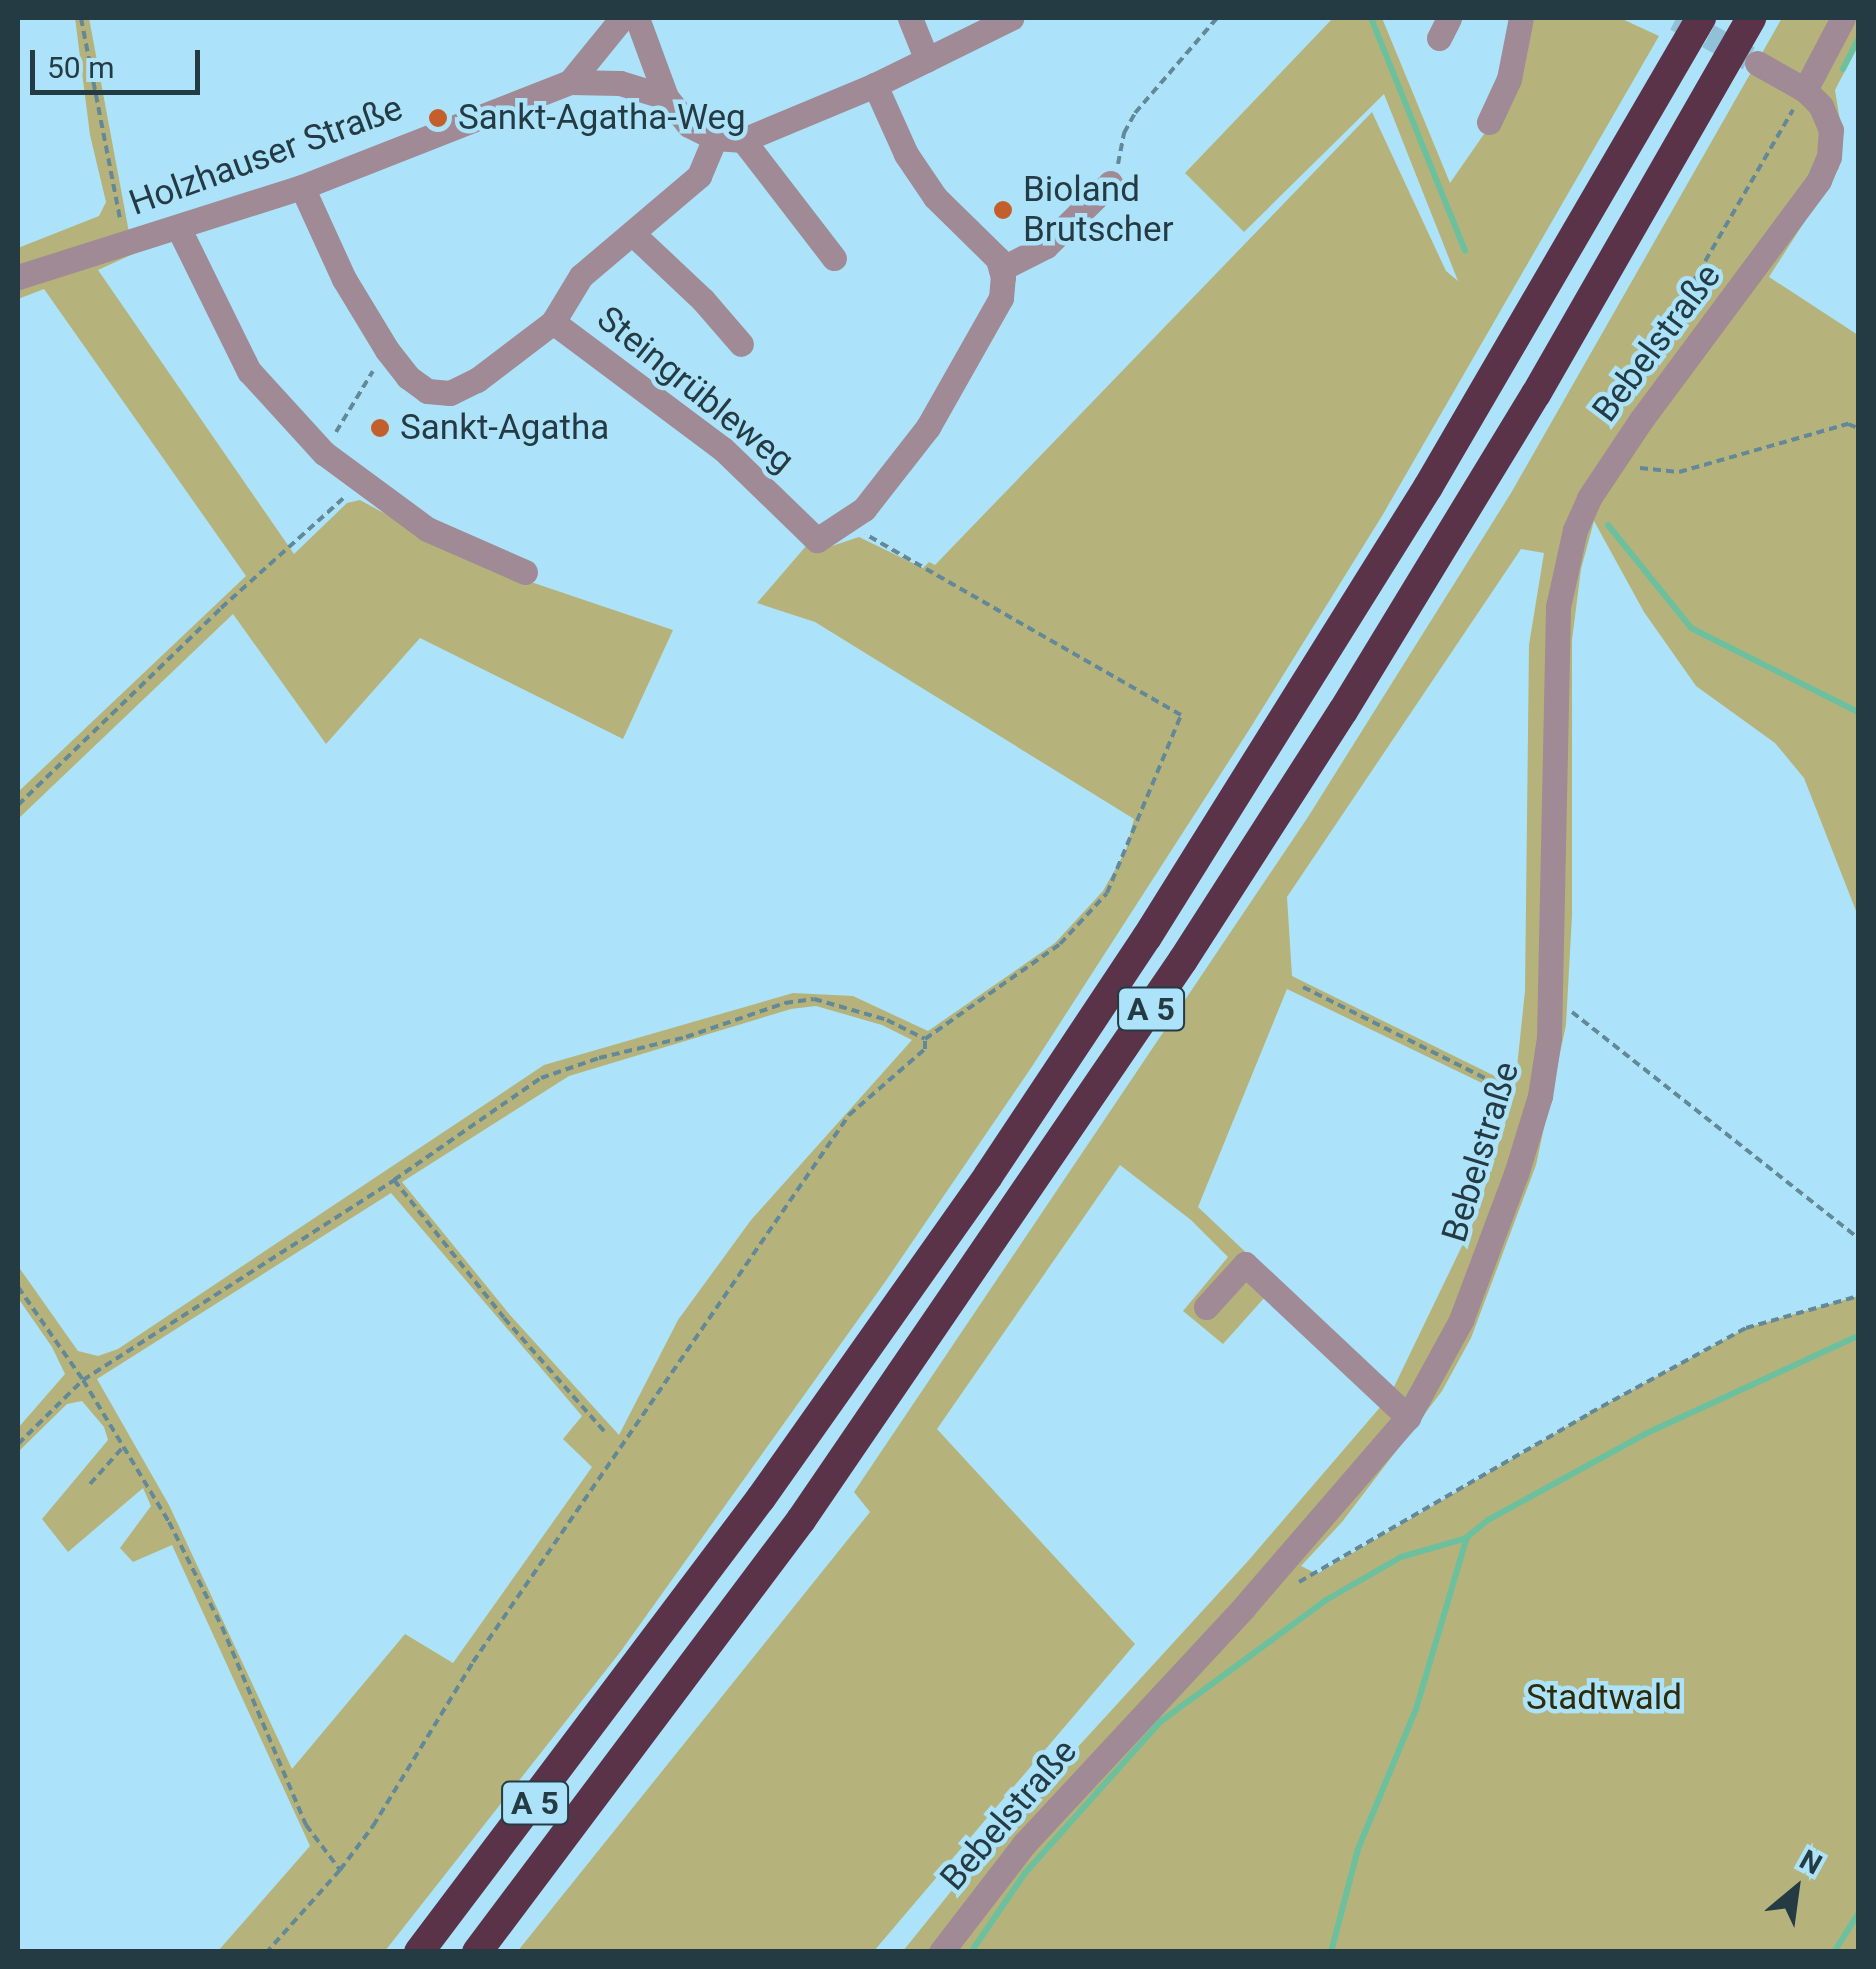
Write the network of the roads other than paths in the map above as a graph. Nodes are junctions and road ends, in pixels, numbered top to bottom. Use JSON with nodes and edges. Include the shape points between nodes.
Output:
{"nodes":[{"id":1,"x":622,"y":18,"type":"edge"},
{"id":2,"x":637,"y":18,"type":"edge"},
{"id":3,"x":910,"y":18,"type":"edge"},
{"id":4,"x":1011,"y":18,"type":"edge"},
{"id":5,"x":1522,"y":18,"type":"edge"},
{"id":6,"x":1701,"y":18,"type":"edge"},
{"id":7,"x":1752,"y":18,"type":"edge"},
{"id":8,"x":1843,"y":18,"type":"edge"},
{"id":9,"x":927,"y":60,"type":"junction"},
{"id":10,"x":1757,"y":63,"type":"tunnel mouth"},
{"id":11,"x":570,"y":82,"type":"junction"},
{"id":12,"x":875,"y":85,"type":"junction"},
{"id":13,"x":1805,"y":90,"type":"junction"},
{"id":14,"x":666,"y":97,"type":"junction"},
{"id":15,"x":1489,"y":122,"type":"dead end"},
{"id":16,"x":715,"y":138,"type":"junction"},
{"id":17,"x":742,"y":140,"type":"junction"},
{"id":18,"x":1110,"y":183,"type":"road end"},
{"id":19,"x":302,"y":187,"type":"junction"},
{"id":20,"x":178,"y":227,"type":"junction"},
{"id":21,"x":633,"y":234,"type":"junction"},
{"id":22,"x":834,"y":258,"type":"dead end"},
{"id":23,"x":1001,"y":270,"type":"junction"},
{"id":24,"x":18,"y":277,"type":"edge"},
{"id":25,"x":553,"y":322,"type":"junction"},
{"id":26,"x":741,"y":344,"type":"dead end"},
{"id":27,"x":526,"y":572,"type":"dead end"},
{"id":28,"x":1206,"y":1308,"type":"dead end"},
{"id":29,"x":1408,"y":1417,"type":"junction"},
{"id":30,"x":420,"y":1952,"type":"edge"},
{"id":31,"x":477,"y":1952,"type":"edge"},
{"id":32,"x":941,"y":1952,"type":"edge"}],
"edges":[{"from":1,"to":11,"type":"street","name":"Holzhauser Straße"},
{"from":2,"to":14,"type":"street"},
{"from":3,"to":9,"type":"street"},
{"from":4,"to":9,"type":"street"},
{"from":5,"to":15,"type":"street","via":[[1509,79]]},
{"from":6,"to":30,"type":"highway","number":"A 5","via":[[1437,472],[1147,937],[762,1498]]},
{"from":7,"to":31,"type":"highway","number":"A 5","via":[[1526,411],[1183,960],[801,1520]]},
{"from":8,"to":13,"type":"street"},
{"from":9,"to":12,"type":"street"},
{"from":10,"to":13,"type":"street"},
{"from":11,"to":14,"type":"street","via":[[620,84]]},
{"from":11,"to":19,"type":"street","name":"Holzhauser Straße"},
{"from":12,"to":17,"type":"street"},
{"from":12,"to":23,"type":"street","via":[[906,154],[935,196],[998,258]]},
{"from":13,"to":29,"type":"street","name":"Bebelstraße","via":[[1831,130],[1830,157],[1819,180],[1610,466],[1574,530],[1558,606],[1551,998],[1538,1103],[1461,1320]]},
{"from":14,"to":16,"type":"street","via":[[690,125]]},
{"from":16,"to":17,"type":"street"},
{"from":16,"to":21,"type":"street","via":[[699,176]]},
{"from":17,"to":22,"type":"street"},
{"from":18,"to":23,"type":"street","via":[[1046,246]]},
{"from":19,"to":20,"type":"street","name":"Holzhauser Straße"},
{"from":19,"to":25,"type":"street","via":[[344,280],[386,350],[426,391],[450,393],[478,380]]},
{"from":20,"to":24,"type":"street","name":"Holzhauser Straße"},
{"from":20,"to":27,"type":"street","via":[[250,371],[324,453],[427,528]]},
{"from":21,"to":25,"type":"street","via":[[581,276]]},
{"from":21,"to":26,"type":"street"},
{"from":23,"to":25,"type":"street","name":"Steingrübleweg","via":[[1001,298],[928,427],[864,509],[817,540],[724,449]]},
{"from":28,"to":29,"type":"street","via":[[1244,1264]]},
{"from":29,"to":32,"type":"street","name":"Bebelstraße","via":[[1025,1843]]}]}
